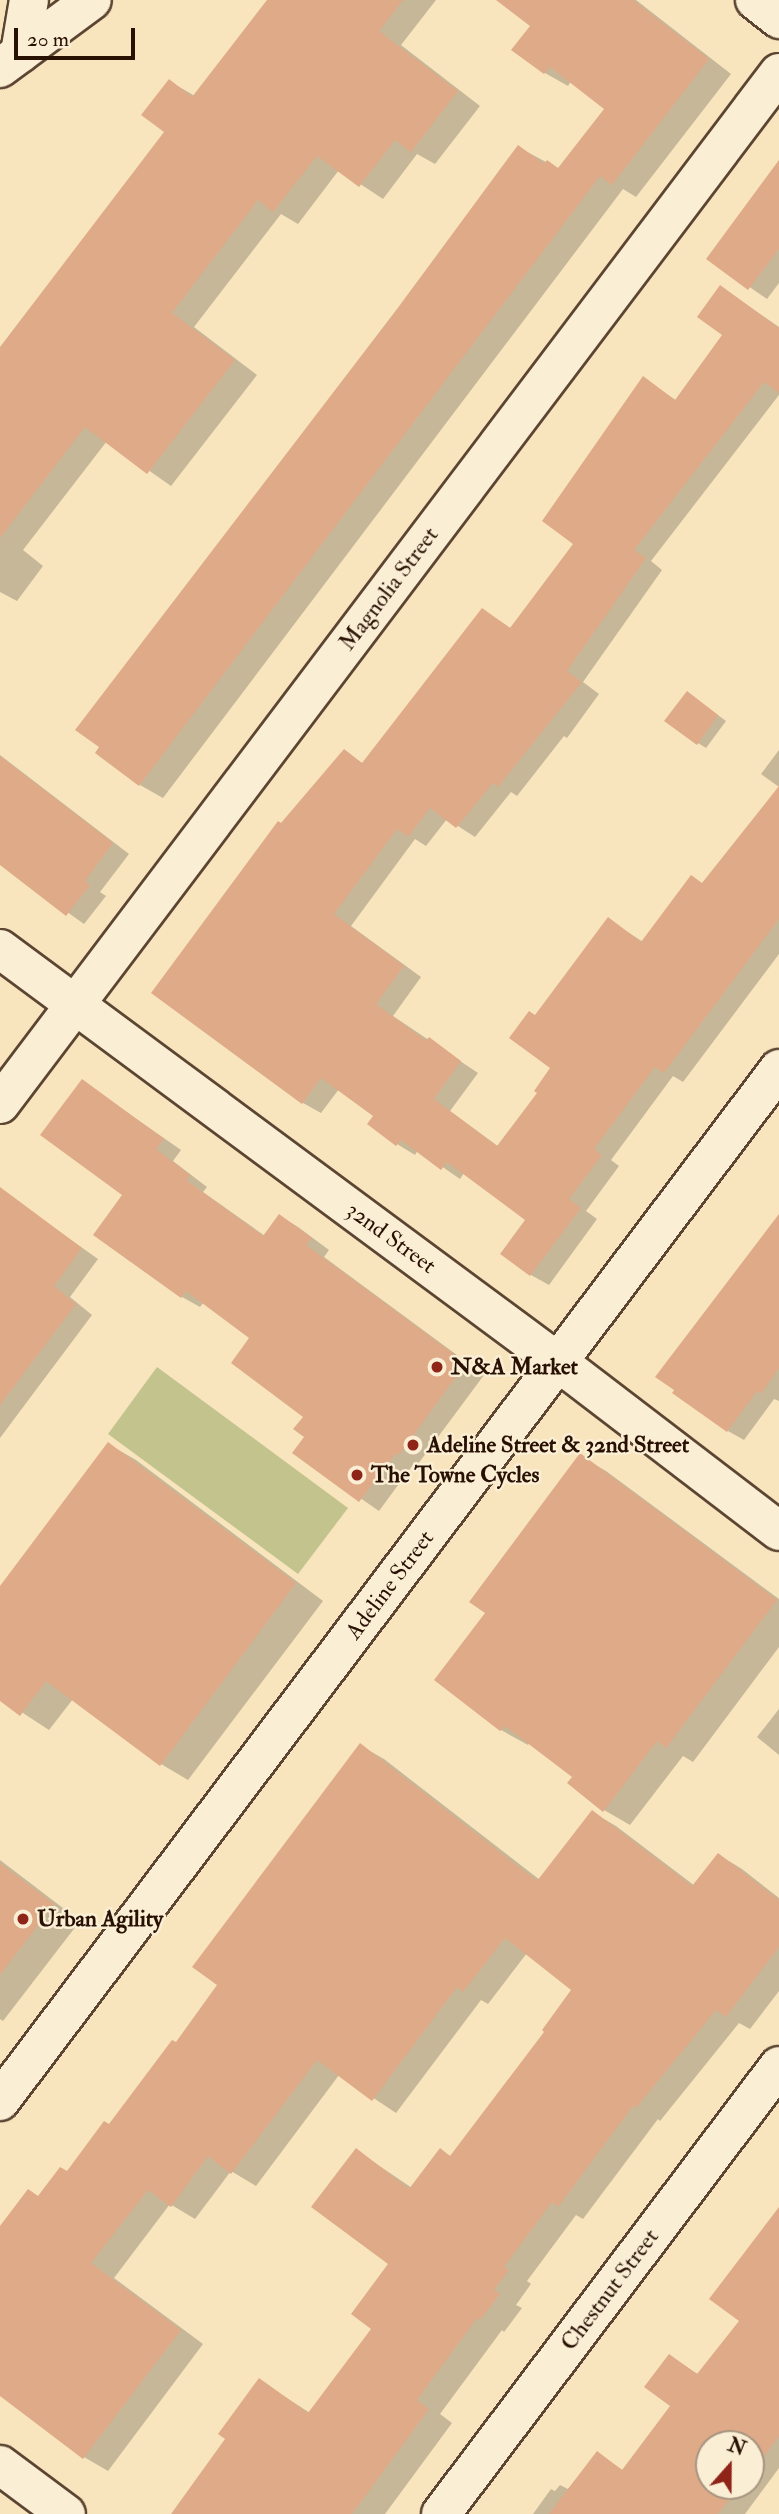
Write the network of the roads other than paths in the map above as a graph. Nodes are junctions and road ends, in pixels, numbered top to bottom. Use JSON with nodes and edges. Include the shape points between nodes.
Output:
{"nodes":[{"id":1,"x":29,"y":0,"type":"edge"},
{"id":2,"x":93,"y":0,"type":"edge"},
{"id":3,"x":755,"y":0,"type":"edge"},
{"id":4,"x":779,"y":19,"type":"edge"},
{"id":5,"x":10,"y":61,"type":"edge"},
{"id":6,"x":779,"y":73,"type":"edge"},
{"id":7,"x":0,"y":949,"type":"edge"},
{"id":8,"x":75,"y":1005,"type":"junction"},
{"id":9,"x":779,"y":1069,"type":"edge"},
{"id":10,"x":0,"y":1104,"type":"edge"},
{"id":11,"x":558,"y":1362,"type":"junction"},
{"id":12,"x":779,"y":1531,"type":"edge"},
{"id":13,"x":779,"y":2066,"type":"edge"},
{"id":14,"x":0,"y":2101,"type":"edge"},
{"id":15,"x":0,"y":2465,"type":"edge"},
{"id":16,"x":66,"y":2514,"type":"edge"},
{"id":17,"x":441,"y":2514,"type":"edge"}],
"edges":[{"from":1,"to":5,"type":"street"},
{"from":2,"to":5,"type":"street"},
{"from":3,"to":4,"type":"street"},
{"from":6,"to":8,"type":"street","name":"Magnolia Street"},
{"from":7,"to":8,"type":"street","name":"32nd Street"},
{"from":8,"to":10,"type":"street","name":"Magnolia Street"},
{"from":8,"to":11,"type":"street","name":"32nd Street"},
{"from":9,"to":11,"type":"street","name":"Adeline Street"},
{"from":11,"to":12,"type":"street","name":"32nd Street"},
{"from":11,"to":14,"type":"street","name":"Adeline Street"},
{"from":13,"to":17,"type":"street","name":"Chestnut Street"},
{"from":15,"to":16,"type":"street"}]}
